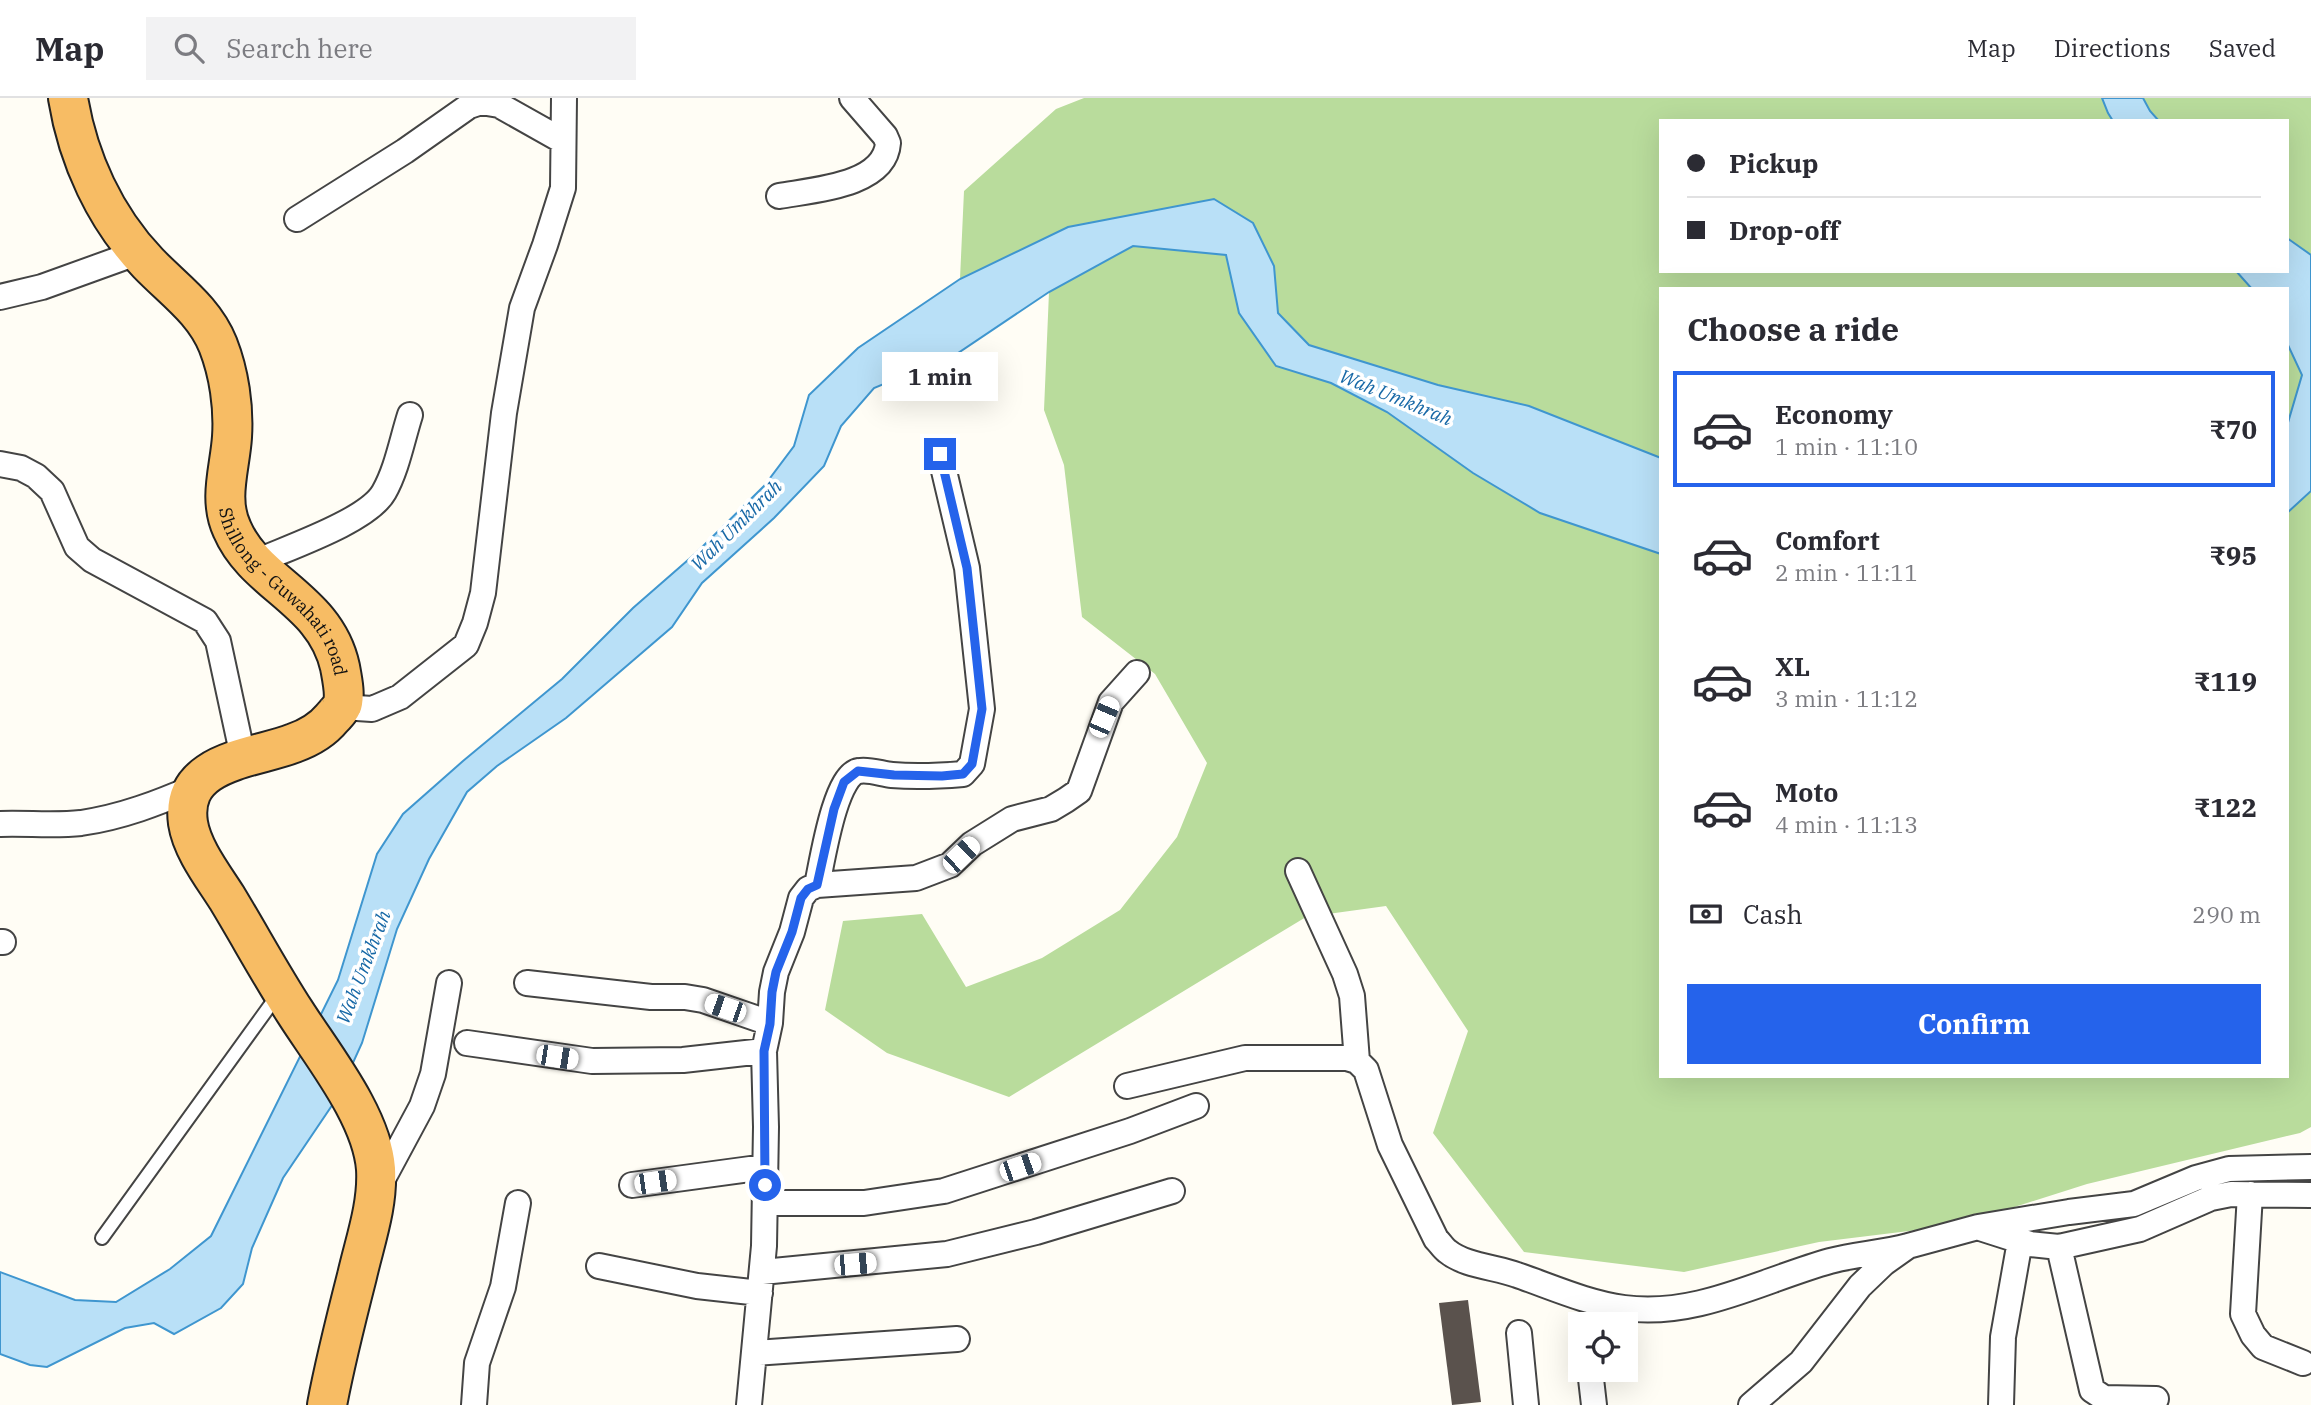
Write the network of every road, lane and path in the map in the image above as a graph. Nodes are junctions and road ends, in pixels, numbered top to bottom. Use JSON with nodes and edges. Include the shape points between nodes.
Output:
{"nodes":[{"id":1,"x":68,"y":98,"type":"edge"},
{"id":2,"x":564,"y":98,"type":"edge"},
{"id":3,"x":852,"y":98,"type":"edge"},
{"id":4,"x":564,"y":141,"type":"junction"},
{"id":5,"x":779,"y":196,"type":"dead end"},
{"id":6,"x":297,"y":219,"type":"dead end"},
{"id":7,"x":139,"y":252,"type":"junction"},
{"id":8,"x":0,"y":297,"type":"edge"},
{"id":9,"x":410,"y":415,"type":"dead end"},
{"id":10,"x":940,"y":454,"type":"dead end"},
{"id":11,"x":0,"y":464,"type":"edge"},
{"id":12,"x":256,"y":562,"type":"junction"},
{"id":13,"x":1137,"y":673,"type":"dead end"},
{"id":14,"x":342,"y":707,"type":"junction"},
{"id":15,"x":243,"y":757,"type":"junction"},
{"id":16,"x":195,"y":787,"type":"junction"},
{"id":17,"x":0,"y":824,"type":"edge"},
{"id":18,"x":1298,"y":871,"type":"dead end"},
{"id":19,"x":817,"y":885,"type":"junction"},
{"id":20,"x":449,"y":983,"type":"dead end"},
{"id":21,"x":527,"y":983,"type":"dead end"},
{"id":22,"x":288,"y":1001,"type":"junction"},
{"id":23,"x":770,"y":1024,"type":"junction"},
{"id":24,"x":467,"y":1043,"type":"dead end"},
{"id":25,"x":764,"y":1051,"type":"junction"},
{"id":26,"x":1357,"y":1061,"type":"junction"},
{"id":27,"x":1127,"y":1086,"type":"dead end"},
{"id":28,"x":1196,"y":1106,"type":"dead end"},
{"id":29,"x":765,"y":1167,"type":"junction"},
{"id":30,"x":2311,"y":1167,"type":"edge"},
{"id":31,"x":632,"y":1185,"type":"dead end"},
{"id":32,"x":1172,"y":1191,"type":"dead end"},
{"id":33,"x":375,"y":1193,"type":"junction"},
{"id":34,"x":2250,"y":1194,"type":"junction"},
{"id":35,"x":2311,"y":1195,"type":"edge"},
{"id":36,"x":518,"y":1203,"type":"dead end"},
{"id":37,"x":765,"y":1203,"type":"junction"},
{"id":38,"x":1978,"y":1227,"type":"junction"},
{"id":39,"x":102,"y":1238,"type":"dead end"},
{"id":40,"x":2020,"y":1241,"type":"junction"},
{"id":41,"x":1908,"y":1246,"type":"junction"},
{"id":42,"x":2059,"y":1247,"type":"junction"},
{"id":43,"x":599,"y":1266,"type":"dead end"},
{"id":44,"x":761,"y":1283,"type":"junction"},
{"id":45,"x":1519,"y":1333,"type":"dead end"},
{"id":46,"x":957,"y":1339,"type":"dead end"},
{"id":47,"x":755,"y":1353,"type":"junction"},
{"id":48,"x":2303,"y":1363,"type":"dead end"},
{"id":49,"x":1591,"y":1382,"type":"edge"},
{"id":50,"x":2156,"y":1399,"type":"dead end"},
{"id":51,"x":327,"y":1405,"type":"edge"},
{"id":52,"x":474,"y":1405,"type":"edge"},
{"id":53,"x":749,"y":1405,"type":"edge"},
{"id":54,"x":1526,"y":1405,"type":"edge"},
{"id":55,"x":1594,"y":1405,"type":"edge"},
{"id":56,"x":1751,"y":1405,"type":"edge"},
{"id":57,"x":2001,"y":1405,"type":"edge"}],
"edges":[{"from":1,"to":7,"type":"highway","name":"Shillong - Guwahati road","via":[[80,155],[110,214]]},
{"from":2,"to":4,"type":"street"},
{"from":3,"to":5,"type":"street","via":[[888,143],[883,159],[847,184]]},
{"from":4,"to":6,"type":"street","via":[[499,105],[481,102]]},
{"from":4,"to":14,"type":"street","via":[[563,188],[522,308],[513,356],[475,623],[466,645],[400,697],[372,709]]},
{"from":7,"to":8,"type":"street","via":[[42,288]]},
{"from":7,"to":12,"type":"highway","name":"Shillong - Guwahati road","via":[[188,300],[218,345],[227,374],[233,435],[226,513],[232,531]]},
{"from":9,"to":12,"type":"street","via":[[390,481],[374,505]]},
{"from":10,"to":19,"type":"street","via":[[967,568],[982,709],[972,764],[963,774],[942,776],[852,774],[834,809]]},
{"from":11,"to":15,"type":"street","via":[[21,468],[52,491],[77,547],[92,560],[205,621],[218,641]]},
{"from":12,"to":14,"type":"highway","name":"Shillong - Guwahati road","via":[[315,616],[330,638],[339,664]]},
{"from":13,"to":19,"type":"street","via":[[1111,702],[1079,791],[1066,800],[1051,809],[1012,819],[972,844],[950,865],[916,878]]},
{"from":14,"to":15,"type":"highway","name":"Shillong - Guwahati road","via":[[329,723],[296,743]]},
{"from":15,"to":16,"type":"highway","name":"Shillong - Guwahati road","via":[[219,765]]},
{"from":16,"to":17,"type":"street","via":[[115,817],[79,823]]},
{"from":16,"to":22,"type":"highway","via":[[188,804],[193,839]]},
{"from":18,"to":26,"type":"street","via":[[1352,996]]},
{"from":19,"to":23,"type":"street","via":[[801,898],[776,972]]},
{"from":20,"to":33,"type":"street","via":[[433,1074],[418,1115]]},
{"from":21,"to":23,"type":"street","via":[[703,1000]]},
{"from":22,"to":33,"type":"highway","via":[[352,1100],[376,1166]]},
{"from":22,"to":39,"type":"lane"},
{"from":23,"to":25,"type":"street"},
{"from":24,"to":25,"type":"street","via":[[592,1061],[682,1060]]},
{"from":25,"to":29,"type":"street"},
{"from":26,"to":27,"type":"street","via":[[1245,1058]]},
{"from":26,"to":41,"type":"street","via":[[1366,1070],[1390,1145],[1436,1239],[1459,1258],[1604,1304],[1651,1309],[1717,1299],[1829,1262]]},
{"from":28,"to":37,"type":"street","via":[[944,1191],[864,1203]]},
{"from":29,"to":31,"type":"street"},
{"from":29,"to":37,"type":"street"},
{"from":30,"to":38,"type":"street","via":[[2229,1169],[2134,1205]]},
{"from":32,"to":44,"type":"street","via":[[947,1254]]},
{"from":33,"to":51,"type":"highway"},
{"from":34,"to":35,"type":"street"},
{"from":34,"to":42,"type":"street","via":[[2211,1198],[2140,1229]]},
{"from":34,"to":48,"type":"street","via":[[2243,1314],[2263,1347]]},
{"from":36,"to":52,"type":"street","via":[[503,1287],[477,1363]]},
{"from":37,"to":44,"type":"street"},
{"from":38,"to":40,"type":"street"},
{"from":38,"to":41,"type":"street"},
{"from":40,"to":42,"type":"street"},
{"from":40,"to":57,"type":"street","via":[[2003,1337]]},
{"from":41,"to":56,"type":"street","via":[[1860,1286],[1801,1362]]},
{"from":42,"to":50,"type":"street","via":[[2092,1390],[2104,1398]]},
{"from":43,"to":44,"type":"street","via":[[697,1286]]},
{"from":44,"to":47,"type":"street"},
{"from":45,"to":54,"type":"street"},
{"from":46,"to":47,"type":"street"},
{"from":47,"to":53,"type":"street"},
{"from":49,"to":55,"type":"street"}]}
